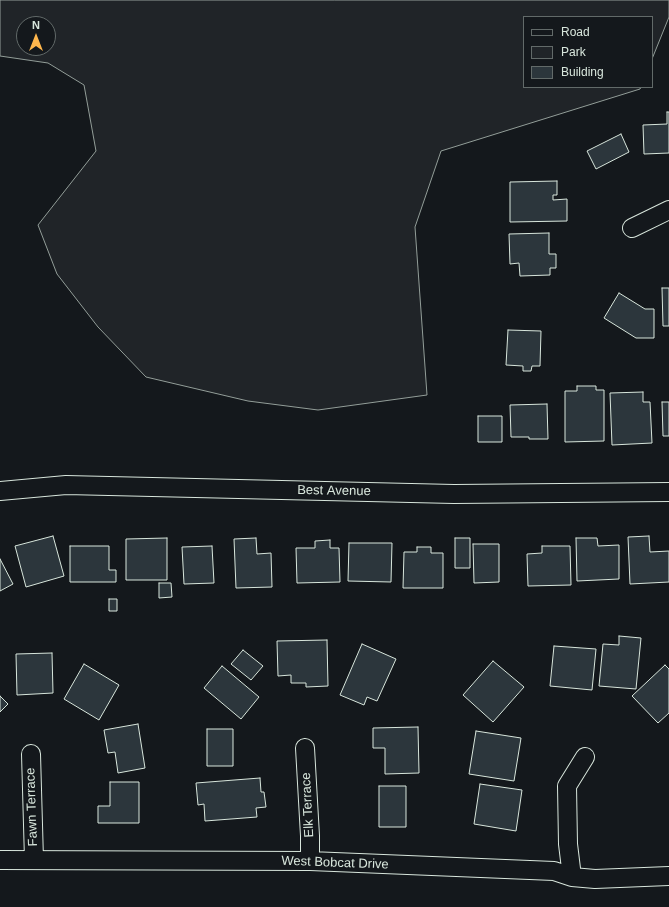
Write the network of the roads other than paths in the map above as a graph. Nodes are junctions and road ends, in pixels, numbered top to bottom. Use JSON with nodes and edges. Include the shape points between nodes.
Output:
{"nodes":[{"id":1,"x":669,"y":210,"type":"edge"},
{"id":2,"x":632,"y":228,"type":"dead end"},
{"id":3,"x":0,"y":491,"type":"edge"},
{"id":4,"x":669,"y":492,"type":"edge"},
{"id":5,"x":305,"y":748,"type":"dead end"},
{"id":6,"x":31,"y":754,"type":"dead end"},
{"id":7,"x":585,"y":757,"type":"dead end"},
{"id":8,"x":0,"y":860,"type":"edge"},
{"id":9,"x":34,"y":860,"type":"junction"},
{"id":10,"x":310,"y":861,"type":"junction"},
{"id":11,"x":669,"y":876,"type":"edge"},
{"id":12,"x":572,"y":877,"type":"junction"}],
"edges":[{"from":1,"to":2,"type":"street"},
{"from":3,"to":4,"type":"street","name":"Best Avenue","via":[[66,485],[454,494]]},
{"from":5,"to":10,"type":"street","name":"Elk Terrace"},
{"from":6,"to":9,"type":"street","name":"Fawn Terrace"},
{"from":7,"to":12,"type":"street","via":[[567,786],[568,844]]},
{"from":8,"to":9,"type":"street","name":"West Bobcat Drive"},
{"from":9,"to":10,"type":"street","name":"West Bobcat Drive"},
{"from":10,"to":12,"type":"street","name":"West Bobcat Drive","via":[[554,871]]},
{"from":11,"to":12,"type":"street","name":"West Bobcat Drive","via":[[594,879]]}]}
